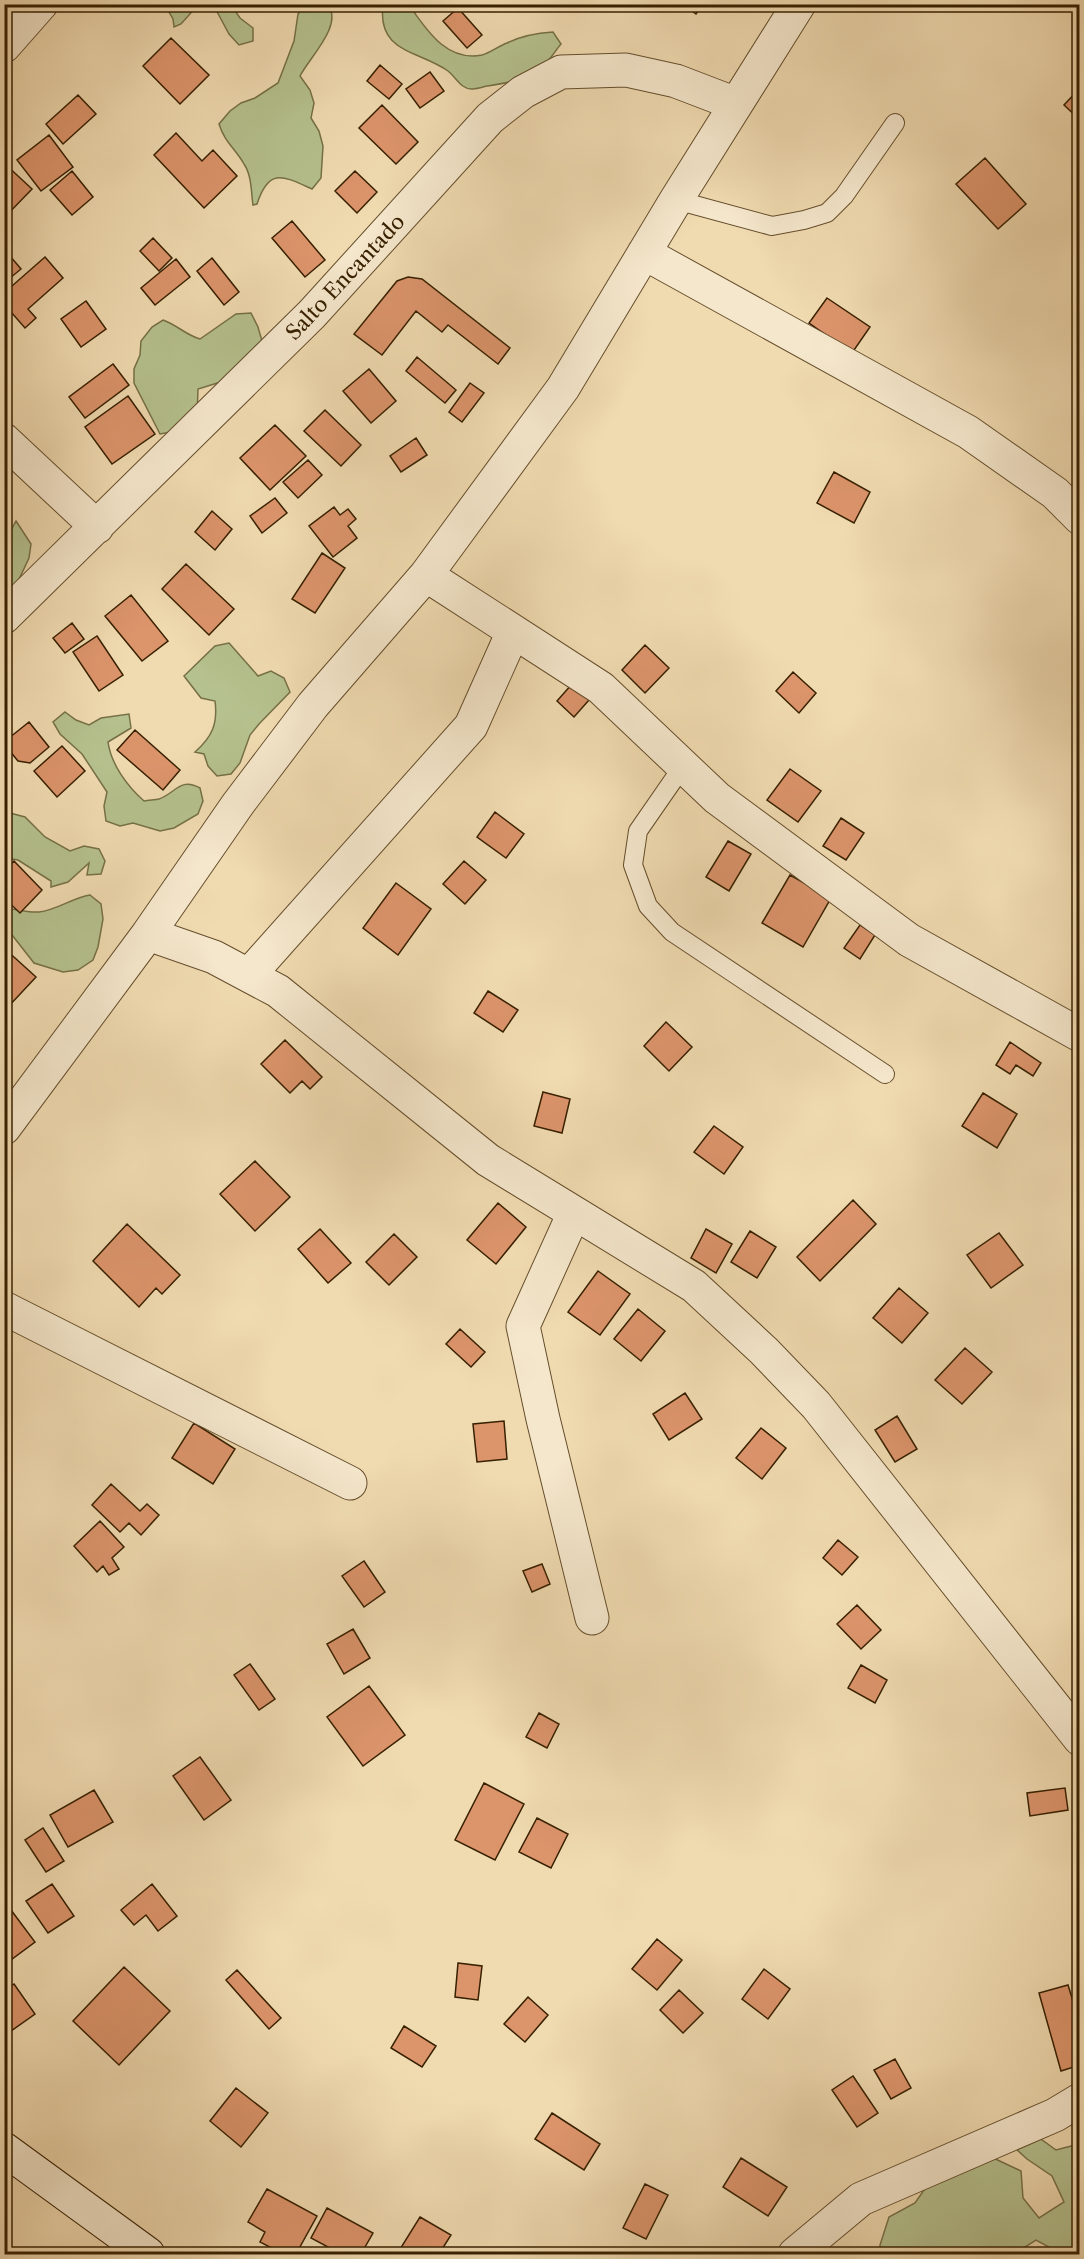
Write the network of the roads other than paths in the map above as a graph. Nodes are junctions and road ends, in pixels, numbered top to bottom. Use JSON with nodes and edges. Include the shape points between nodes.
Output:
{"nodes":[{"id":1,"x":41,"y":4,"type":"edge"},
{"id":2,"x":799,"y":4,"type":"edge"},
{"id":3,"x":4,"y":46,"type":"edge"},
{"id":4,"x":736,"y":104,"type":"junction"},
{"id":5,"x":895,"y":123,"type":"dead end"},
{"id":6,"x":676,"y":201,"type":"junction"},
{"id":7,"x":644,"y":253,"type":"junction"},
{"id":8,"x":4,"y":440,"type":"edge"},
{"id":9,"x":1080,"y":518,"type":"edge"},
{"id":10,"x":97,"y":527,"type":"junction"},
{"id":11,"x":426,"y":575,"type":"junction"},
{"id":12,"x":4,"y":617,"type":"edge"},
{"id":13,"x":513,"y":632,"type":"junction"},
{"id":14,"x":683,"y":766,"type":"junction"},
{"id":15,"x":148,"y":934,"type":"junction"},
{"id":16,"x":249,"y":975,"type":"junction"},
{"id":17,"x":1080,"y":1035,"type":"edge"},
{"id":18,"x":885,"y":1074,"type":"dead end"},
{"id":19,"x":4,"y":1128,"type":"edge"},
{"id":20,"x":574,"y":1213,"type":"junction"},
{"id":21,"x":4,"y":1308,"type":"edge"},
{"id":22,"x":350,"y":1483,"type":"dead end"},
{"id":23,"x":592,"y":1618,"type":"dead end"},
{"id":24,"x":1080,"y":1739,"type":"edge"},
{"id":25,"x":1080,"y":2100,"type":"edge"},
{"id":26,"x":4,"y":2149,"type":"edge"},
{"id":27,"x":148,"y":2254,"type":"edge"},
{"id":28,"x":795,"y":2254,"type":"edge"}],
"edges":[{"from":1,"to":3,"type":"street"},
{"from":2,"to":4,"type":"street"},
{"from":4,"to":6,"type":"street"},
{"from":4,"to":10,"type":"street","name":"Salto Encantado","via":[[676,81],[626,70],[561,72],[523,92],[490,118],[312,315]]},
{"from":5,"to":6,"type":"lane","via":[[844,196],[827,213],[772,226]]},
{"from":6,"to":7,"type":"street"},
{"from":7,"to":9,"type":"street","via":[[968,432],[1055,493]]},
{"from":7,"to":11,"type":"street","via":[[563,388]]},
{"from":8,"to":10,"type":"street"},
{"from":10,"to":12,"type":"street","name":"Salto Encantado"},
{"from":11,"to":13,"type":"street"},
{"from":11,"to":15,"type":"street","via":[[313,705]]},
{"from":13,"to":14,"type":"street","via":[[601,688]]},
{"from":13,"to":16,"type":"street","via":[[471,726]]},
{"from":14,"to":17,"type":"street","via":[[717,798],[909,940]]},
{"from":14,"to":18,"type":"lane","via":[[638,831],[633,865],[648,906],[672,933]]},
{"from":15,"to":16,"type":"street","via":[[214,957]]},
{"from":15,"to":19,"type":"street"},
{"from":16,"to":20,"type":"street","via":[[278,991],[488,1160]]},
{"from":20,"to":23,"type":"street","via":[[523,1326]]},
{"from":20,"to":24,"type":"street","via":[[694,1287],[816,1405]]},
{"from":21,"to":22,"type":"street"},
{"from":25,"to":28,"type":"street","via":[[1055,2115],[861,2199]]},
{"from":26,"to":27,"type":"street"}]}
